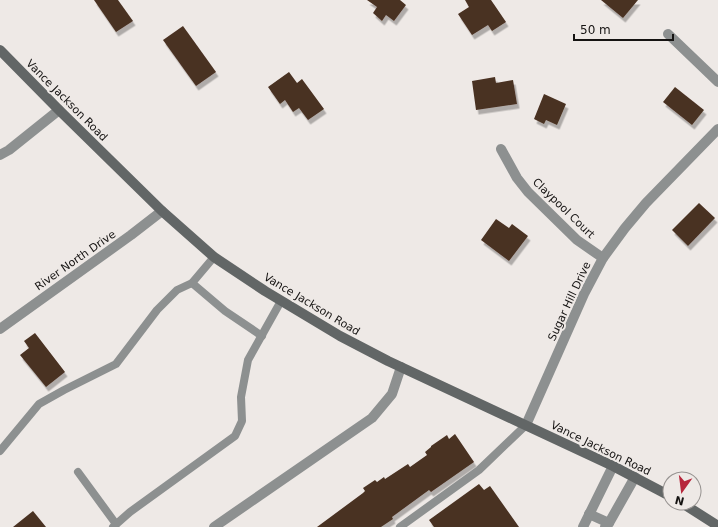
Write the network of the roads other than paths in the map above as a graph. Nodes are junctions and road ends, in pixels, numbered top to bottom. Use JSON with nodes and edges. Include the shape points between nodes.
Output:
{"nodes":[{"id":1,"x":668,"y":34,"type":"dead end"},
{"id":2,"x":0,"y":50,"type":"edge"},
{"id":3,"x":718,"y":82,"type":"edge"},
{"id":4,"x":59,"y":110,"type":"junction"},
{"id":5,"x":718,"y":129,"type":"edge"},
{"id":6,"x":501,"y":149,"type":"dead end"},
{"id":7,"x":0,"y":155,"type":"edge"},
{"id":8,"x":162,"y":211,"type":"junction"},
{"id":9,"x":214,"y":257,"type":"junction"},
{"id":10,"x":603,"y":258,"type":"junction"},
{"id":11,"x":192,"y":283,"type":"junction"},
{"id":12,"x":282,"y":301,"type":"junction"},
{"id":13,"x":0,"y":329,"type":"edge"},
{"id":14,"x":262,"y":336,"type":"junction"},
{"id":15,"x":401,"y":367,"type":"junction"},
{"id":16,"x":526,"y":425,"type":"junction"},
{"id":17,"x":0,"y":451,"type":"edge"},
{"id":18,"x":613,"y":466,"type":"junction"},
{"id":19,"x":78,"y":472,"type":"dead end"},
{"id":20,"x":635,"y":477,"type":"junction"},
{"id":21,"x":662,"y":492,"type":"edge"},
{"id":22,"x":696,"y":511,"type":"edge"},
{"id":23,"x":589,"y":514,"type":"junction"},
{"id":24,"x":717,"y":523,"type":"edge"},
{"id":25,"x":607,"y":525,"type":"edge"},
{"id":26,"x":114,"y":526,"type":"edge"},
{"id":27,"x":214,"y":527,"type":"edge"},
{"id":28,"x":400,"y":527,"type":"edge"},
{"id":29,"x":583,"y":527,"type":"edge"}],
"edges":[{"from":1,"to":3,"type":"street"},
{"from":2,"to":4,"type":"main road","name":"Vance Jackson Road"},
{"from":4,"to":7,"type":"street"},
{"from":4,"to":8,"type":"main road","name":"Vance Jackson Road"},
{"from":5,"to":10,"type":"street","name":"Sugar Hill Drive","via":[[646,203]]},
{"from":6,"to":10,"type":"street","name":"Claypool Court","via":[[528,192],[577,240]]},
{"from":8,"to":9,"type":"main road","name":"Vance Jackson Road"},
{"from":8,"to":13,"type":"street","name":"River North Drive"},
{"from":9,"to":11,"type":"lane"},
{"from":9,"to":12,"type":"main road","name":"Vance Jackson Road"},
{"from":10,"to":16,"type":"street","name":"Sugar Hill Drive","via":[[584,294]]},
{"from":11,"to":14,"type":"lane","via":[[224,311]]},
{"from":11,"to":17,"type":"lane","via":[[177,290],[157,310],[116,364],[39,404]]},
{"from":12,"to":14,"type":"lane"},
{"from":12,"to":15,"type":"main road","name":"Vance Jackson Road","via":[[340,336]]},
{"from":14,"to":26,"type":"lane","via":[[248,360],[241,396],[242,421],[235,436]]},
{"from":15,"to":16,"type":"main road","name":"Vance Jackson Road"},
{"from":15,"to":27,"type":"street","via":[[392,394],[372,418]]},
{"from":16,"to":18,"type":"main road","name":"Vance Jackson Road"},
{"from":16,"to":28,"type":"lane","via":[[479,470]]},
{"from":18,"to":20,"type":"main road","name":"Vance Jackson Road"},
{"from":18,"to":23,"type":"street"},
{"from":19,"to":26,"type":"lane"},
{"from":20,"to":21,"type":"main road","name":"Vance Jackson Road"},
{"from":20,"to":25,"type":"street"},
{"from":22,"to":24,"type":"main road"},
{"from":23,"to":25,"type":"street"},
{"from":23,"to":29,"type":"street"}]}
